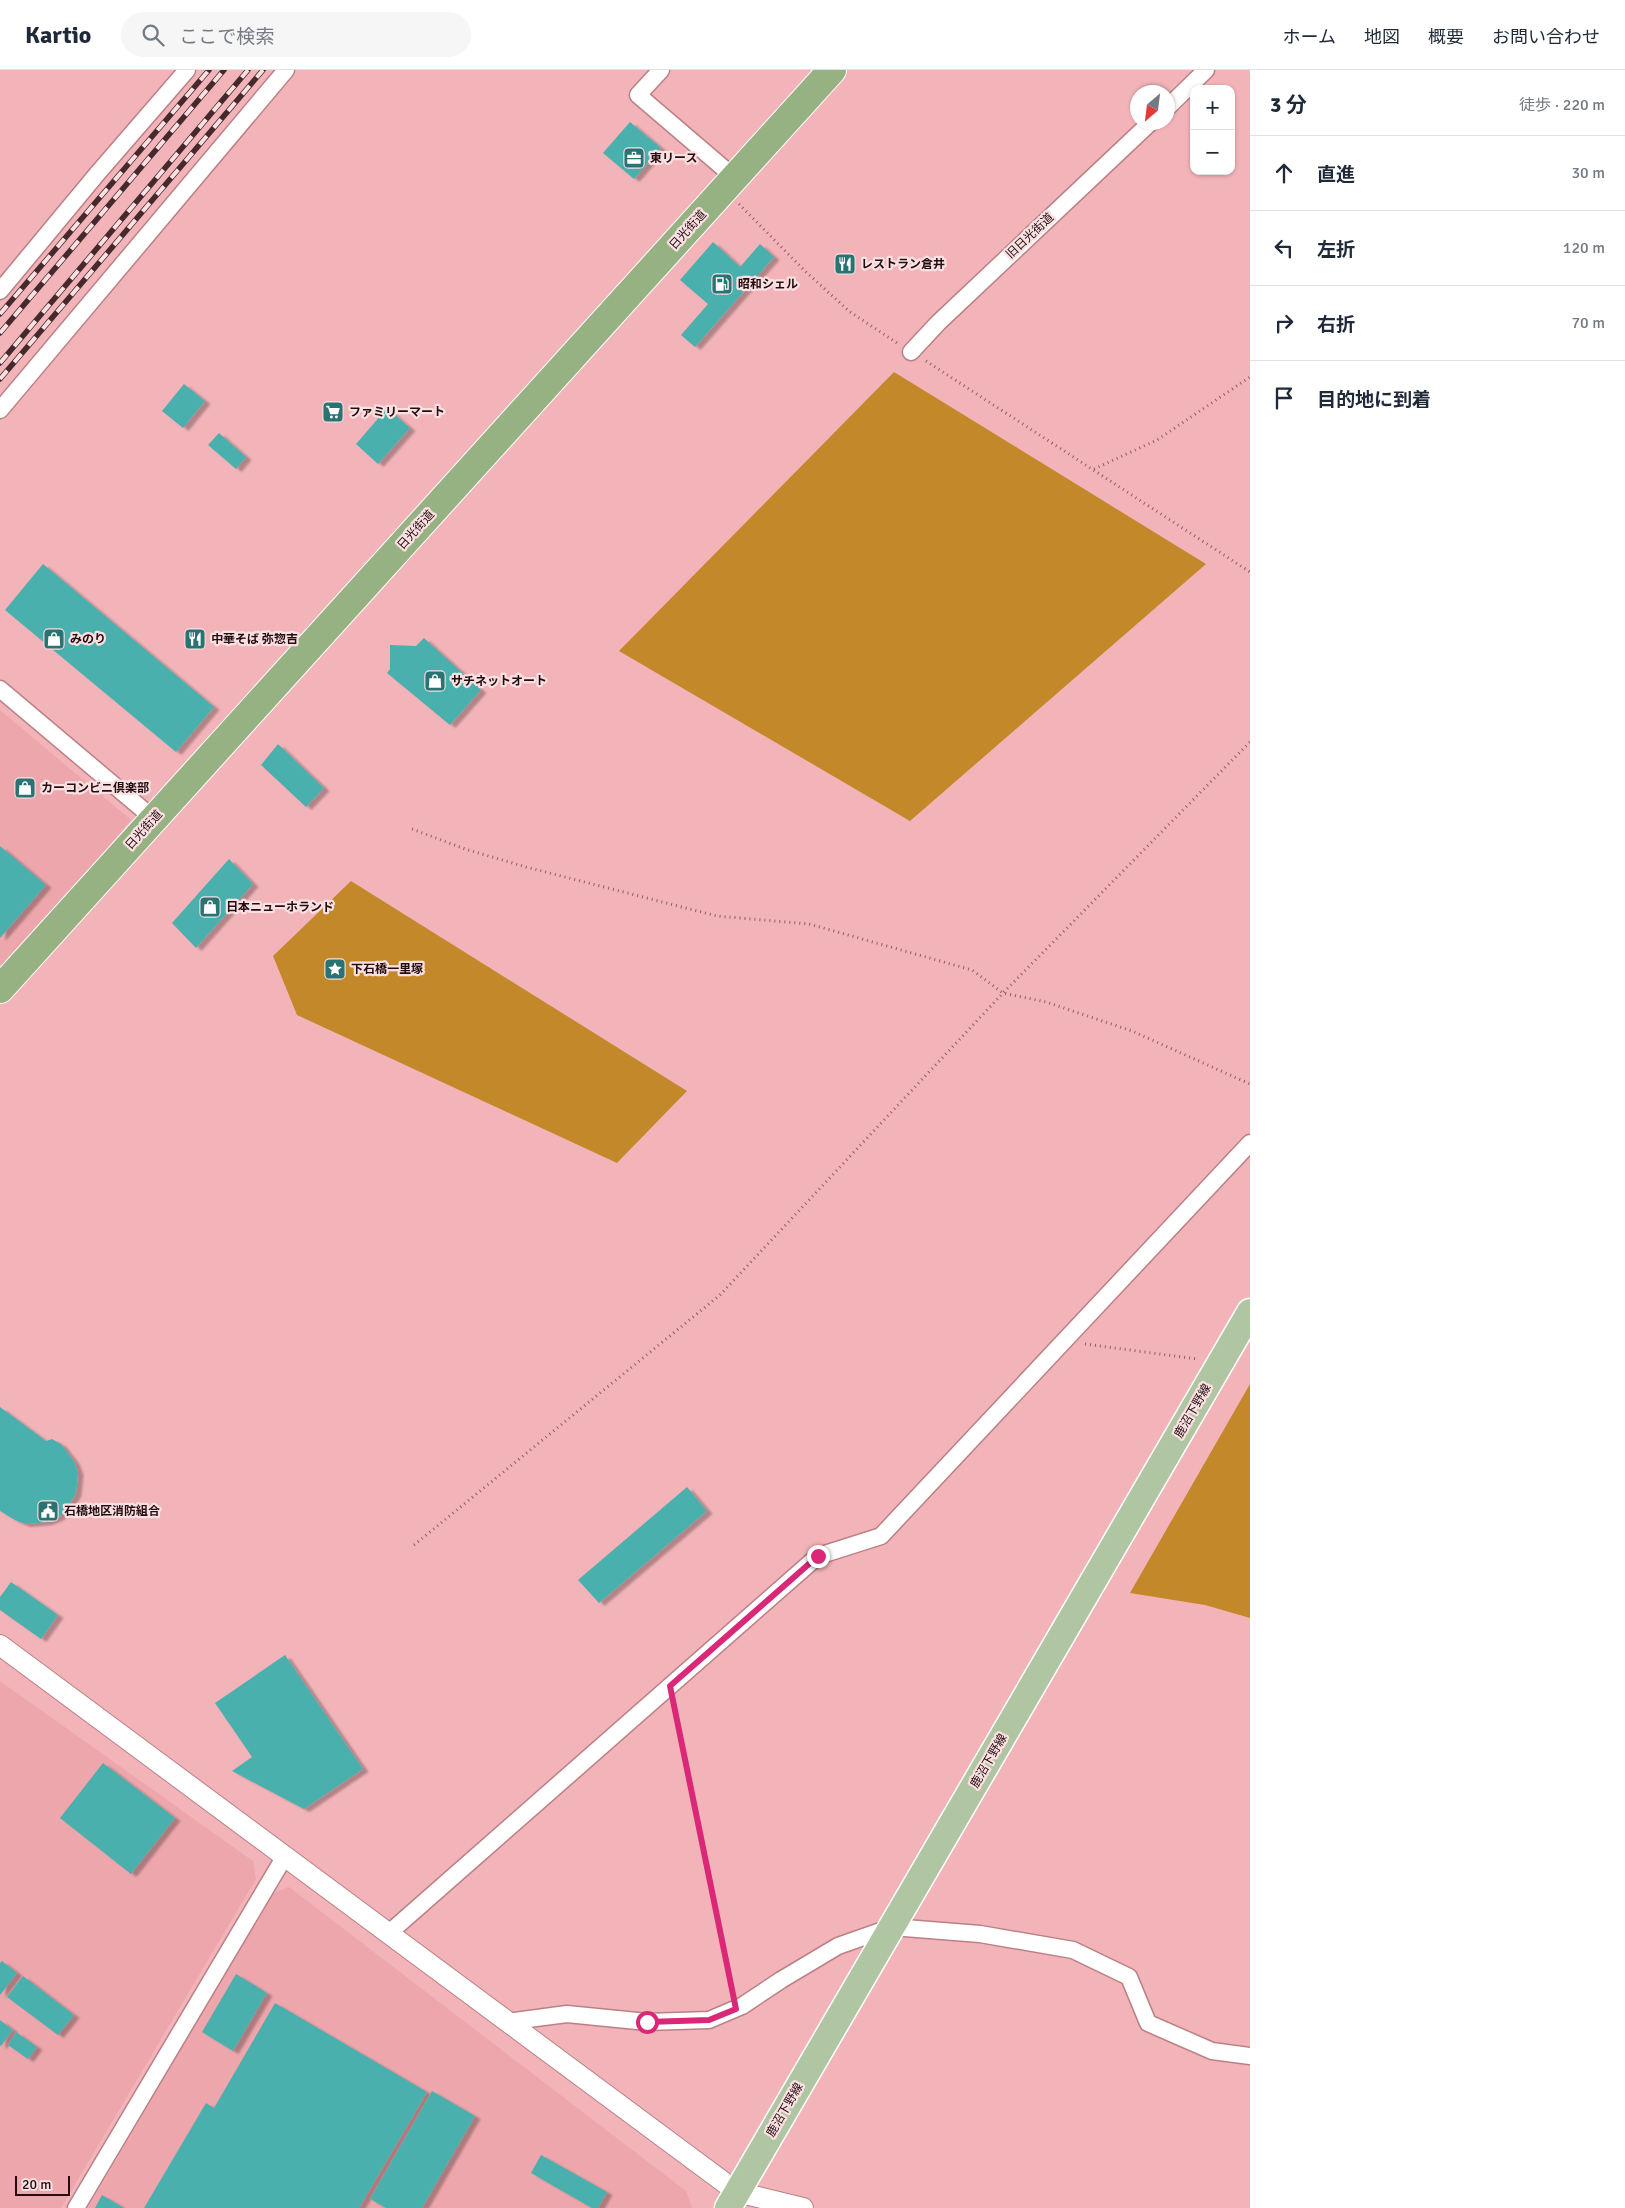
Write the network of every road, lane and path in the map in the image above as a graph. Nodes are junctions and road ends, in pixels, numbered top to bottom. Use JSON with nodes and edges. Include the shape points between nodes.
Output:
{"nodes":[{"id":1,"x":187,"y":70,"type":"edge"},
{"id":2,"x":286,"y":70,"type":"edge"},
{"id":3,"x":832,"y":70,"type":"edge"},
{"id":4,"x":1206,"y":70,"type":"edge"},
{"id":5,"x":652,"y":73,"type":"edge"},
{"id":6,"x":1175,"y":100,"type":"edge"},
{"id":7,"x":1143,"y":130,"type":"edge"},
{"id":8,"x":735,"y":178,"type":"junction"},
{"id":9,"x":0,"y":291,"type":"edge"},
{"id":10,"x":911,"y":352,"type":"dead end"},
{"id":11,"x":1250,"y":377,"type":"edge"},
{"id":12,"x":0,"y":410,"type":"edge"},
{"id":13,"x":1250,"y":572,"type":"edge"},
{"id":14,"x":0,"y":689,"type":"edge"},
{"id":15,"x":1250,"y":742,"type":"edge"},
{"id":16,"x":154,"y":819,"type":"junction"},
{"id":17,"x":412,"y":829,"type":"dead end"},
{"id":18,"x":0,"y":989,"type":"edge"},
{"id":19,"x":1003,"y":993,"type":"junction"},
{"id":20,"x":1250,"y":1084,"type":"edge"},
{"id":21,"x":1250,"y":1143,"type":"edge"},
{"id":22,"x":1250,"y":1312,"type":"edge"},
{"id":23,"x":1064,"y":1341,"type":"junction"},
{"id":24,"x":1221,"y":1362,"type":"junction"},
{"id":25,"x":414,"y":1545,"type":"dead end"},
{"id":26,"x":0,"y":1645,"type":"edge"},
{"id":27,"x":670,"y":1686,"type":"junction"},
{"id":28,"x":285,"y":1856,"type":"junction"},
{"id":29,"x":892,"y":1927,"type":"junction"},
{"id":30,"x":390,"y":1933,"type":"junction"},
{"id":31,"x":736,"y":2009,"type":"junction"},
{"id":32,"x":506,"y":2022,"type":"junction"},
{"id":33,"x":1250,"y":2056,"type":"edge"},
{"id":34,"x":732,"y":2200,"type":"edge"},
{"id":35,"x":76,"y":2208,"type":"edge"},
{"id":36,"x":803,"y":2208,"type":"edge"}],
"edges":[{"from":1,"to":9,"type":"street"},
{"from":2,"to":12,"type":"street"},
{"from":3,"to":8,"type":"highway","name":"日光街道"},
{"from":4,"to":6,"type":"street"},
{"from":5,"to":8,"type":"street","via":[[638,95]]},
{"from":7,"to":10,"type":"street","name":"旧日光街道"},
{"from":8,"to":16,"type":"highway","name":"日光街道"},
{"from":11,"to":13,"type":"path","via":[[1157,440],[1093,469]]},
{"from":14,"to":16,"type":"street"},
{"from":15,"to":19,"type":"path"},
{"from":16,"to":18,"type":"highway","name":"日光街道"},
{"from":17,"to":19,"type":"path","via":[[517,865],[717,916],[809,924],[972,970]]},
{"from":19,"to":20,"type":"path","via":[[1046,1002],[1132,1031]]},
{"from":19,"to":25,"type":"path","via":[[720,1295]]},
{"from":21,"to":23,"type":"street"},
{"from":22,"to":24,"type":"main road","name":"鹿沼下野線"},
{"from":23,"to":24,"type":"path"},
{"from":23,"to":27,"type":"street","via":[[881,1536],[818,1556]]},
{"from":24,"to":29,"type":"main road","name":"鹿沼下野線"},
{"from":26,"to":28,"type":"street"},
{"from":27,"to":30,"type":"street"},
{"from":27,"to":31,"type":"path"},
{"from":28,"to":30,"type":"street"},
{"from":28,"to":35,"type":"street"},
{"from":29,"to":31,"type":"street","via":[[838,1946]]},
{"from":29,"to":33,"type":"street","via":[[980,1934],[1073,1950],[1129,1977],[1148,2023],[1212,2051]]},
{"from":29,"to":34,"type":"main road","name":"鹿沼下野線"},
{"from":30,"to":32,"type":"street"},
{"from":31,"to":32,"type":"street","via":[[709,2020],[647,2022],[567,2014]]},
{"from":32,"to":34,"type":"street"},
{"from":34,"to":36,"type":"street"}]}
